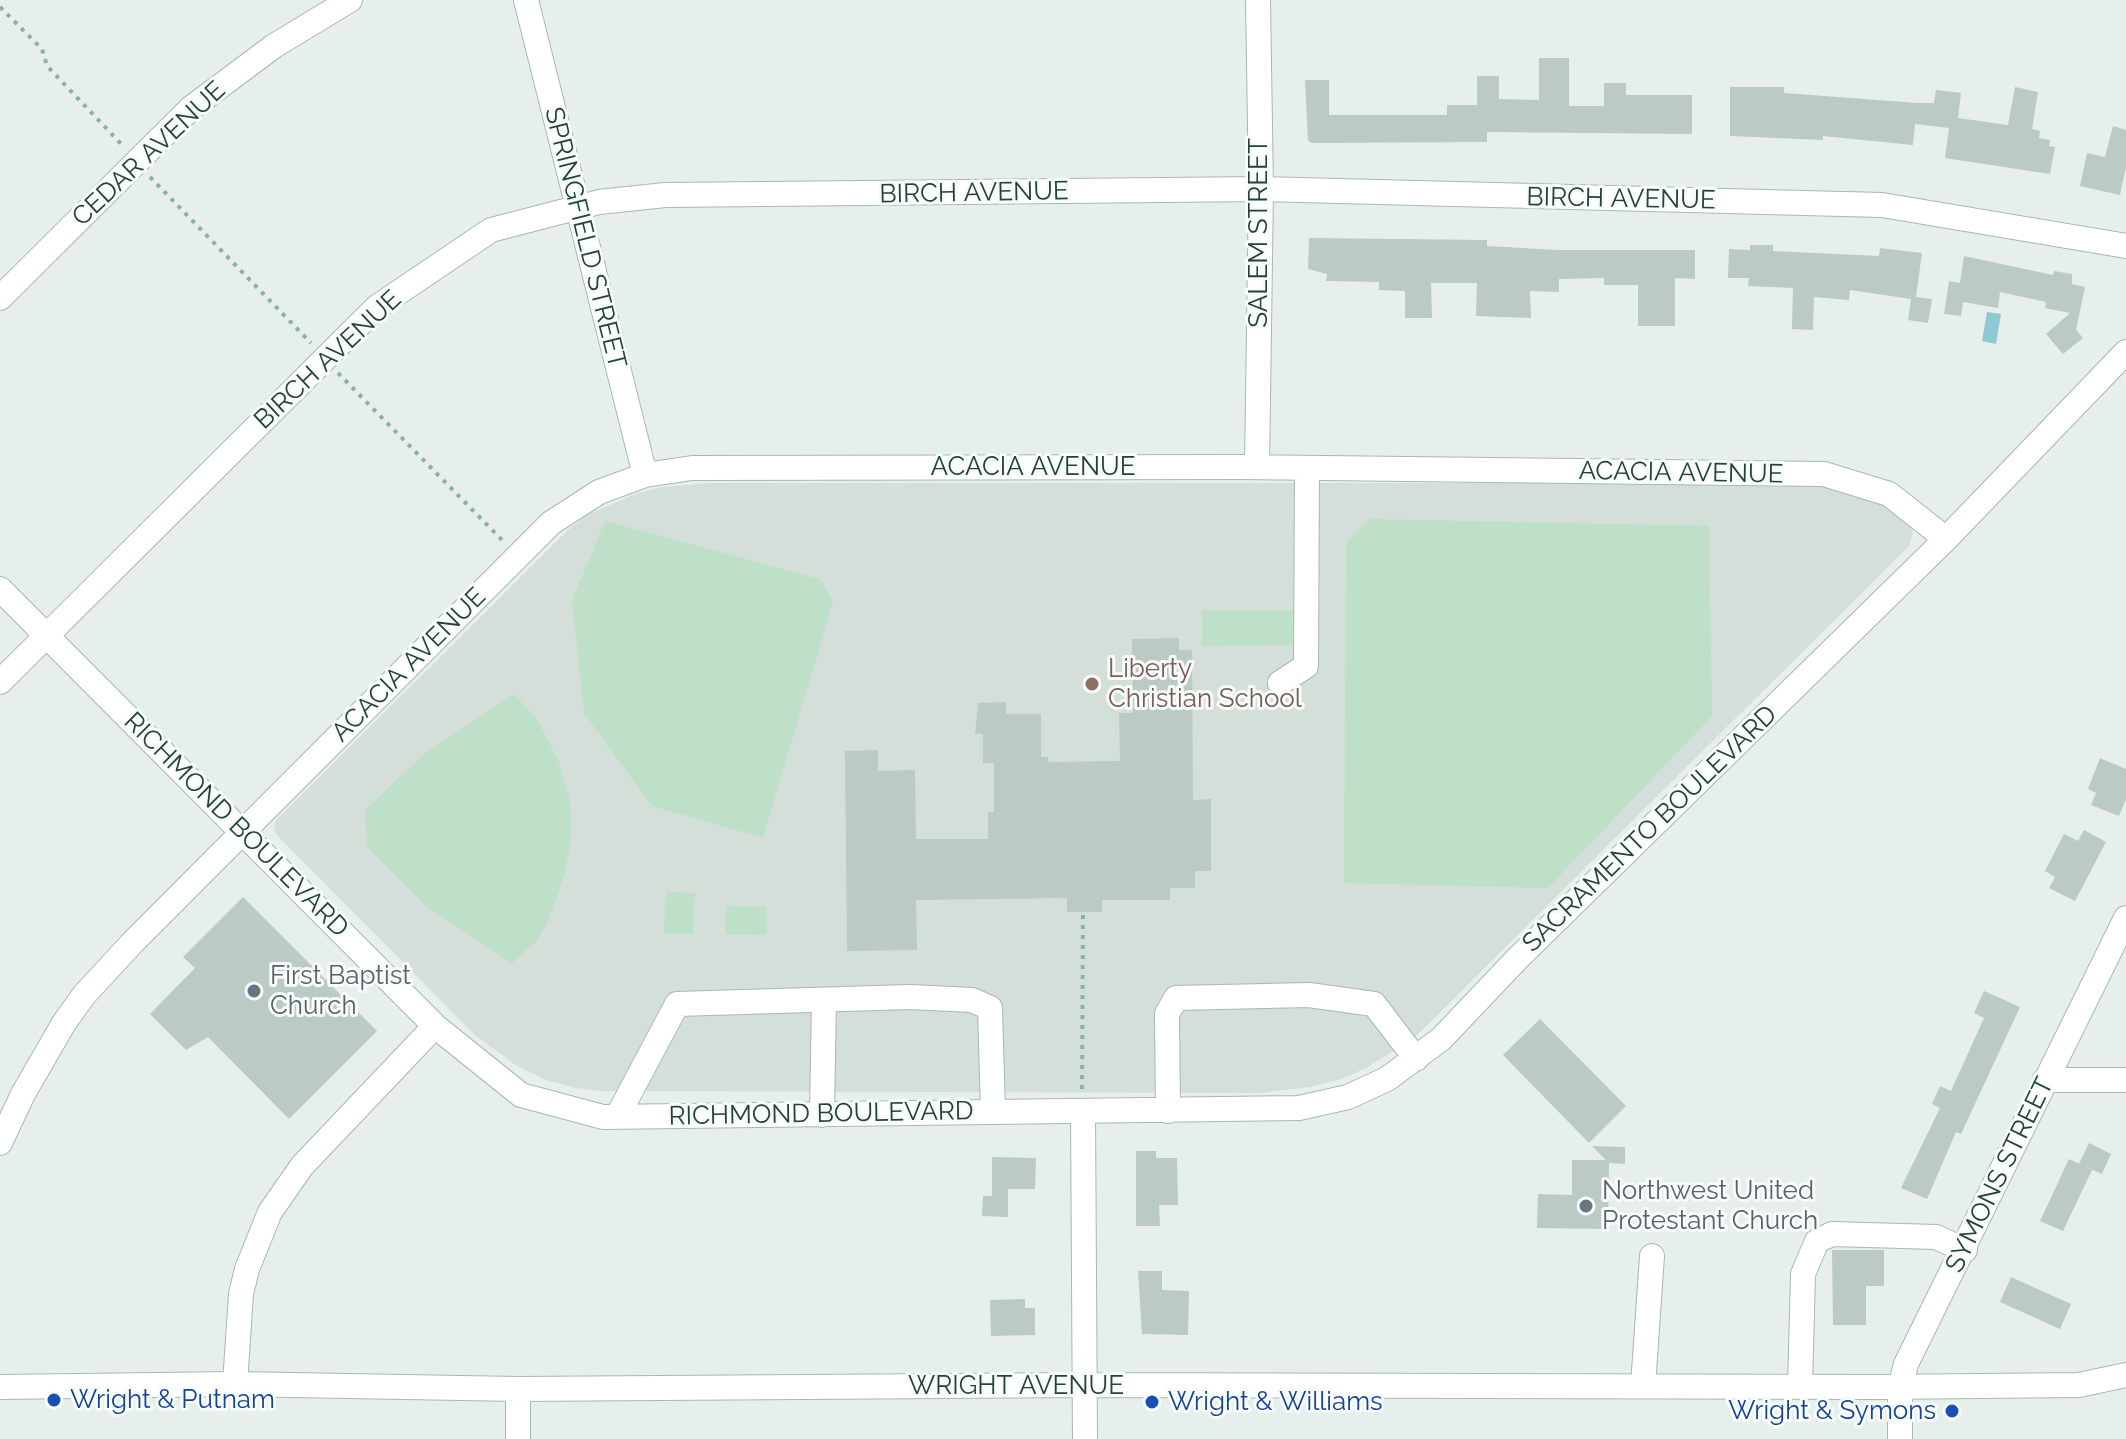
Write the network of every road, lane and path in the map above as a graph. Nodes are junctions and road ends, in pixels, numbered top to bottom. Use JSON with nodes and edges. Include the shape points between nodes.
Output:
{"nodes":[{"id":1,"x":350,"y":0,"type":"edge"},
{"id":2,"x":526,"y":0,"type":"edge"},
{"id":3,"x":1258,"y":0,"type":"edge"},
{"id":4,"x":0,"y":7,"type":"edge"},
{"id":5,"x":124,"y":147,"type":"dead end"},
{"id":6,"x":146,"y":172,"type":"dead end"},
{"id":7,"x":1261,"y":189,"type":"junction"},
{"id":8,"x":577,"y":208,"type":"junction"},
{"id":9,"x":2126,"y":246,"type":"edge"},
{"id":10,"x":0,"y":298,"type":"edge"},
{"id":11,"x":312,"y":345,"type":"dead end"},
{"id":12,"x":2126,"y":352,"type":"edge"},
{"id":13,"x":337,"y":371,"type":"dead end"},
{"id":14,"x":1257,"y":467,"type":"junction"},
{"id":15,"x":1307,"y":468,"type":"junction"},
{"id":16,"x":645,"y":475,"type":"junction"},
{"id":17,"x":1946,"y":539,"type":"junction"},
{"id":18,"x":505,"y":544,"type":"dead end"},
{"id":19,"x":0,"y":589,"type":"edge"},
{"id":20,"x":46,"y":635,"type":"junction"},
{"id":21,"x":0,"y":682,"type":"edge"},
{"id":22,"x":1280,"y":683,"type":"dead end"},
{"id":23,"x":242,"y":831,"type":"junction"},
{"id":24,"x":1083,"y":912,"type":"dead end"},
{"id":25,"x":2126,"y":918,"type":"edge"},
{"id":26,"x":824,"y":1000,"type":"junction"},
{"id":27,"x":435,"y":1026,"type":"junction"},
{"id":28,"x":1416,"y":1059,"type":"junction"},
{"id":29,"x":2045,"y":1080,"type":"junction"},
{"id":30,"x":2126,"y":1080,"type":"edge"},
{"id":31,"x":1168,"y":1111,"type":"junction"},
{"id":32,"x":993,"y":1112,"type":"junction"},
{"id":33,"x":1083,"y":1112,"type":"junction"},
{"id":34,"x":822,"y":1115,"type":"junction"},
{"id":35,"x":617,"y":1117,"type":"junction"},
{"id":36,"x":0,"y":1143,"type":"edge"},
{"id":37,"x":1965,"y":1250,"type":"junction"},
{"id":38,"x":1652,"y":1256,"type":"dead end"},
{"id":39,"x":2126,"y":1375,"type":"edge"},
{"id":40,"x":235,"y":1384,"type":"junction"},
{"id":41,"x":1086,"y":1385,"type":"junction"},
{"id":42,"x":1643,"y":1386,"type":"junction"},
{"id":43,"x":0,"y":1387,"type":"edge"},
{"id":44,"x":1800,"y":1387,"type":"junction"},
{"id":45,"x":1900,"y":1387,"type":"junction"},
{"id":46,"x":518,"y":1389,"type":"junction"},
{"id":47,"x":518,"y":1439,"type":"edge"},
{"id":48,"x":1085,"y":1439,"type":"edge"},
{"id":49,"x":1900,"y":1439,"type":"edge"}],
"edges":[{"from":1,"to":10,"type":"street","name":"CEDAR AVENUE","via":[[274,46],[191,108]]},
{"from":2,"to":8,"type":"street","name":"SPRINGFIELD STREET"},
{"from":3,"to":7,"type":"street","name":"SALEM STREET"},
{"from":4,"to":5,"type":"path"},
{"from":6,"to":11,"type":"path"},
{"from":7,"to":8,"type":"street","name":"BIRCH AVENUE","via":[[665,195]]},
{"from":7,"to":9,"type":"street","name":"BIRCH AVENUE","via":[[1882,205]]},
{"from":7,"to":14,"type":"street","name":"SALEM STREET"},
{"from":8,"to":16,"type":"street","name":"SPRINGFIELD STREET"},
{"from":8,"to":20,"type":"street","name":"BIRCH AVENUE","via":[[491,230],[377,307]]},
{"from":12,"to":17,"type":"street","name":"SACRAMENTO BOULEVARD"},
{"from":13,"to":18,"type":"path"},
{"from":14,"to":15,"type":"street","name":"ACACIA AVENUE"},
{"from":14,"to":16,"type":"street","name":"ACACIA AVENUE","via":[[692,468]]},
{"from":15,"to":17,"type":"street","name":"ACACIA AVENUE","via":[[1824,474],[1889,494]]},
{"from":15,"to":22,"type":"street","via":[[1306,666]]},
{"from":16,"to":23,"type":"street","name":"ACACIA AVENUE","via":[[599,492],[551,523]]},
{"from":17,"to":28,"type":"street","name":"SACRAMENTO BOULEVARD"},
{"from":19,"to":20,"type":"street","name":"RICHMOND BOULEVARD"},
{"from":20,"to":21,"type":"street","name":"BIRCH AVENUE"},
{"from":20,"to":23,"type":"street","name":"RICHMOND BOULEVARD"},
{"from":23,"to":27,"type":"street","name":"RICHMOND BOULEVARD"},
{"from":23,"to":36,"type":"street","name":"ACACIA AVENUE","via":[[84,995],[43,1056]]},
{"from":24,"to":33,"type":"path"},
{"from":25,"to":29,"type":"street","name":"SYMONS STREET"},
{"from":26,"to":32,"type":"street","via":[[941,998],[972,1000],[990,1008]]},
{"from":26,"to":34,"type":"street"},
{"from":26,"to":35,"type":"street","via":[[677,1004]]},
{"from":27,"to":35,"type":"street","name":"RICHMOND BOULEVARD","via":[[521,1095]]},
{"from":27,"to":40,"type":"street","via":[[302,1166],[270,1212],[241,1294]]},
{"from":28,"to":31,"type":"street","name":"SACRAMENTO BOULEVARD","via":[[1387,1079],[1322,1105],[1275,1111]]},
{"from":28,"to":31,"type":"street","via":[[1374,1004],[1309,995],[1176,998],[1167,1014]]},
{"from":29,"to":30,"type":"street"},
{"from":29,"to":37,"type":"street","name":"SYMONS STREET"},
{"from":31,"to":33,"type":"street","name":"SACRAMENTO BOULEVARD"},
{"from":32,"to":33,"type":"street","name":"RICHMOND BOULEVARD"},
{"from":32,"to":34,"type":"street","name":"RICHMOND BOULEVARD"},
{"from":33,"to":41,"type":"street"},
{"from":34,"to":35,"type":"street","name":"RICHMOND BOULEVARD"},
{"from":37,"to":44,"type":"street","via":[[1936,1237],[1832,1234],[1817,1241],[1803,1274]]},
{"from":37,"to":45,"type":"street","name":"SYMONS STREET","via":[[1906,1364]]},
{"from":38,"to":42,"type":"street"},
{"from":39,"to":45,"type":"street","name":"WRIGHT AVENUE","via":[[2079,1385]]},
{"from":40,"to":43,"type":"street","name":"WRIGHT AVENUE"},
{"from":40,"to":46,"type":"street","name":"WRIGHT AVENUE"},
{"from":41,"to":42,"type":"street","name":"WRIGHT AVENUE"},
{"from":41,"to":46,"type":"street","name":"WRIGHT AVENUE"},
{"from":41,"to":48,"type":"street"},
{"from":42,"to":44,"type":"street","name":"WRIGHT AVENUE"},
{"from":44,"to":45,"type":"street","name":"WRIGHT AVENUE"},
{"from":45,"to":49,"type":"street","name":"SYMONS STREET"},
{"from":46,"to":47,"type":"street"}]}
